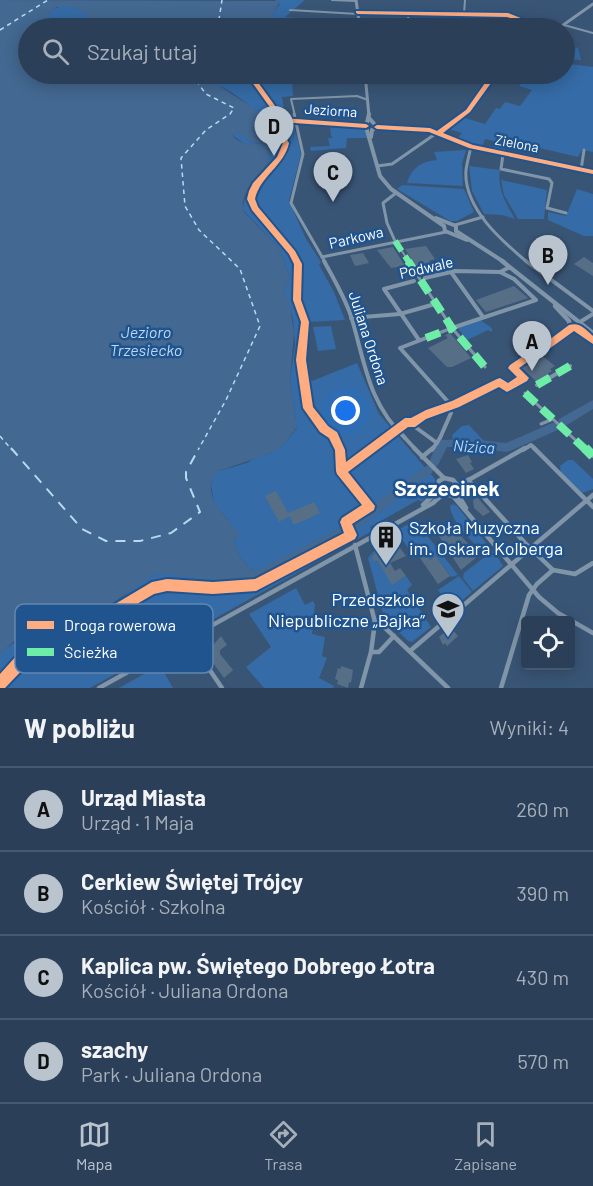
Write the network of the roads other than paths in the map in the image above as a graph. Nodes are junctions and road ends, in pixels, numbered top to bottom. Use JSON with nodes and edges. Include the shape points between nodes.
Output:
{"nodes":[{"id":1,"x":356,"y":0,"type":"edge"},
{"id":2,"x":465,"y":0,"type":"edge"},
{"id":3,"x":330,"y":1,"type":"edge"},
{"id":4,"x":593,"y":4,"type":"edge"},
{"id":5,"x":290,"y":10,"type":"dead end"},
{"id":6,"x":358,"y":13,"type":"junction"},
{"id":7,"x":407,"y":13,"type":"junction"},
{"id":8,"x":464,"y":13,"type":"junction"},
{"id":9,"x":359,"y":18,"type":"edge"},
{"id":10,"x":408,"y":18,"type":"edge"},
{"id":11,"x":464,"y":18,"type":"edge"},
{"id":12,"x":516,"y":18,"type":"edge"},
{"id":13,"x":574,"y":18,"type":"edge"},
{"id":14,"x":575,"y":28,"type":"edge"},
{"id":15,"x":593,"y":33,"type":"edge"},
{"id":16,"x":366,"y":84,"type":"edge"},
{"id":17,"x":487,"y":84,"type":"edge"},
{"id":18,"x":367,"y":93,"type":"junction"},
{"id":19,"x":357,"y":96,"type":"junction"},
{"id":20,"x":368,"y":100,"type":"junction"},
{"id":21,"x":295,"y":121,"type":"junction"},
{"id":22,"x":370,"y":126,"type":"junction"},
{"id":23,"x":377,"y":127,"type":"joint"},
{"id":24,"x":438,"y":134,"type":"junction"},
{"id":25,"x":471,"y":147,"type":"junction"},
{"id":26,"x":584,"y":150,"type":"dead end"},
{"id":27,"x":503,"y":154,"type":"junction"},
{"id":28,"x":377,"y":166,"type":"junction"},
{"id":29,"x":581,"y":170,"type":"junction"},
{"id":30,"x":593,"y":172,"type":"edge"},
{"id":31,"x":396,"y":193,"type":"junction"},
{"id":32,"x":566,"y":213,"type":"dead end"},
{"id":33,"x":483,"y":217,"type":"junction"},
{"id":34,"x":466,"y":222,"type":"joint"},
{"id":35,"x":450,"y":228,"type":"junction"},
{"id":36,"x":395,"y":241,"type":"junction"},
{"id":37,"x":322,"y":257,"type":"junction"},
{"id":38,"x":506,"y":266,"type":"junction"},
{"id":39,"x":451,"y":272,"type":"junction"},
{"id":40,"x":500,"y":272,"type":"junction"},
{"id":41,"x":425,"y":278,"type":"joint"},
{"id":42,"x":416,"y":280,"type":"junction"},
{"id":43,"x":435,"y":304,"type":"junction"},
{"id":44,"x":593,"y":312,"type":"edge"},
{"id":45,"x":400,"y":314,"type":"junction"},
{"id":46,"x":483,"y":317,"type":"junction"},
{"id":47,"x":351,"y":318,"type":"junction"},
{"id":48,"x":577,"y":324,"type":"junction"},
{"id":49,"x":572,"y":327,"type":"joint"},
{"id":50,"x":452,"y":328,"type":"junction"},
{"id":51,"x":593,"y":334,"type":"edge"},
{"id":52,"x":426,"y":338,"type":"joint"},
{"id":53,"x":419,"y":340,"type":"junction"},
{"id":54,"x":593,"y":340,"type":"edge"},
{"id":55,"x":544,"y":346,"type":"joint"},
{"id":56,"x":517,"y":366,"type":"dead end"},
{"id":57,"x":570,"y":366,"type":"dead end"},
{"id":58,"x":485,"y":367,"type":"dead end"},
{"id":59,"x":537,"y":385,"type":"dead end"},
{"id":60,"x":488,"y":387,"type":"dead end"},
{"id":61,"x":525,"y":393,"type":"dead end"},
{"id":62,"x":452,"y":404,"type":"junction"},
{"id":63,"x":451,"y":413,"type":"dead end"},
{"id":64,"x":553,"y":419,"type":"junction"},
{"id":65,"x":541,"y":424,"type":"dead end"},
{"id":66,"x":437,"y":442,"type":"junction"},
{"id":67,"x":593,"y":456,"type":"edge"},
{"id":68,"x":422,"y":457,"type":"junction"},
{"id":69,"x":442,"y":480,"type":"junction"},
{"id":70,"x":468,"y":480,"type":"junction"},
{"id":71,"x":457,"y":484,"type":"junction"},
{"id":72,"x":441,"y":492,"type":"junction"},
{"id":73,"x":455,"y":495,"type":"junction"},
{"id":74,"x":593,"y":495,"type":"edge"},
{"id":75,"x":586,"y":501,"type":"junction"},
{"id":76,"x":593,"y":507,"type":"edge"},
{"id":77,"x":355,"y":545,"type":"junction"},
{"id":78,"x":530,"y":547,"type":"junction"},
{"id":79,"x":593,"y":563,"type":"edge"},
{"id":80,"x":511,"y":565,"type":"junction"},
{"id":81,"x":553,"y":570,"type":"junction"},
{"id":82,"x":532,"y":590,"type":"junction"},
{"id":83,"x":375,"y":622,"type":"junction"},
{"id":84,"x":213,"y":624,"type":"edge"},
{"id":85,"x":593,"y":633,"type":"edge"},
{"id":86,"x":394,"y":636,"type":"junction"},
{"id":87,"x":410,"y":651,"type":"junction"},
{"id":88,"x":371,"y":652,"type":"junction"},
{"id":89,"x":126,"y":673,"type":"edge"},
{"id":90,"x":212,"y":673,"type":"edge"},
{"id":91,"x":99,"y":688,"type":"edge"},
{"id":92,"x":222,"y":688,"type":"edge"},
{"id":93,"x":362,"y":688,"type":"edge"},
{"id":94,"x":448,"y":688,"type":"edge"},
{"id":95,"x":501,"y":688,"type":"edge"}],
"edges":[{"from":1,"to":3,"type":"street"},
{"from":1,"to":6,"type":"street"},
{"from":2,"to":8,"type":"street"},
{"from":4,"to":13,"type":"street"},
{"from":5,"to":6,"type":"street"},
{"from":6,"to":7,"type":"street"},
{"from":6,"to":9,"type":"street"},
{"from":7,"to":8,"type":"street"},
{"from":7,"to":10,"type":"street"},
{"from":8,"to":11,"type":"street"},
{"from":8,"to":12,"type":"street"},
{"from":14,"to":15,"type":"street"},
{"from":16,"to":18,"type":"street"},
{"from":17,"to":24,"type":"street","via":[[471,108]]},
{"from":18,"to":19,"type":"street"},
{"from":18,"to":20,"type":"street"},
{"from":19,"to":20,"type":"street"},
{"from":19,"to":21,"type":"street","name":"Juliana Ordona","via":[[291,100]]},
{"from":20,"to":22,"type":"street"},
{"from":21,"to":22,"type":"street","name":"Jeziorna"},
{"from":21,"to":37,"type":"street","name":"Juliana Ordona","via":[[303,154],[291,202]]},
{"from":22,"to":23,"type":"street"},
{"from":22,"to":28,"type":"street"},
{"from":23,"to":24,"type":"street","name":"Jeziorna"},
{"from":24,"to":25,"type":"street","name":"Zielona"},
{"from":24,"to":28,"type":"street","via":[[389,165]]},
{"from":25,"to":27,"type":"street","name":"Zielona"},
{"from":25,"to":33,"type":"street","via":[[466,176],[471,197]]},
{"from":26,"to":29,"type":"street"},
{"from":27,"to":29,"type":"street","name":"Zielona"},
{"from":27,"to":32,"type":"street","via":[[501,169],[549,179],[552,183],[547,208]]},
{"from":28,"to":31,"type":"street","via":[[386,185]]},
{"from":29,"to":30,"type":"street","name":"Zielona"},
{"from":31,"to":35,"type":"street"},
{"from":31,"to":36,"type":"street","via":[[383,203]]},
{"from":33,"to":34,"type":"street"},
{"from":33,"to":44,"type":"street","via":[[504,243]]},
{"from":34,"to":35,"type":"street"},
{"from":35,"to":36,"type":"street","name":"Parkowa"},
{"from":35,"to":38,"type":"street"},
{"from":36,"to":37,"type":"street","name":"Parkowa"},
{"from":36,"to":42,"type":"street"},
{"from":37,"to":47,"type":"street","name":"Juliana Ordona","via":[[345,298]]},
{"from":38,"to":40,"type":"street","name":"Podwale"},
{"from":38,"to":48,"type":"street"},
{"from":39,"to":40,"type":"street","name":"Podwale"},
{"from":39,"to":41,"type":"street","name":"Podwale"},
{"from":39,"to":46,"type":"street"},
{"from":40,"to":46,"type":"street","via":[[514,279],[536,300]]},
{"from":41,"to":42,"type":"street","name":"Podwale"},
{"from":42,"to":43,"type":"street"},
{"from":42,"to":45,"type":"street","name":"Podwale","via":[[384,290]]},
{"from":43,"to":45,"type":"street"},
{"from":43,"to":50,"type":"street"},
{"from":44,"to":48,"type":"street"},
{"from":45,"to":47,"type":"street"},
{"from":45,"to":53,"type":"street"},
{"from":46,"to":50,"type":"street"},
{"from":47,"to":68,"type":"street","name":"Juliana Ordona","via":[[379,405]]},
{"from":48,"to":49,"type":"street"},
{"from":48,"to":51,"type":"street"},
{"from":48,"to":54,"type":"street"},
{"from":49,"to":55,"type":"street"},
{"from":50,"to":52,"type":"street"},
{"from":50,"to":58,"type":"street"},
{"from":52,"to":53,"type":"street"},
{"from":53,"to":62,"type":"street","via":[[400,348]]},
{"from":55,"to":56,"type":"street"},
{"from":57,"to":59,"type":"street"},
{"from":60,"to":62,"type":"street"},
{"from":61,"to":64,"type":"street"},
{"from":62,"to":66,"type":"street","via":[[411,424]]},
{"from":63,"to":66,"type":"street"},
{"from":64,"to":65,"type":"street"},
{"from":64,"to":67,"type":"street"},
{"from":66,"to":68,"type":"street"},
{"from":68,"to":69,"type":"street","name":"Juliana Ordona"},
{"from":69,"to":71,"type":"street"},
{"from":69,"to":72,"type":"street"},
{"from":70,"to":71,"type":"street"},
{"from":70,"to":75,"type":"street","via":[[531,445]]},
{"from":70,"to":78,"type":"street"},
{"from":71,"to":73,"type":"street"},
{"from":72,"to":73,"type":"street"},
{"from":72,"to":77,"type":"street","via":[[433,503]]},
{"from":73,"to":80,"type":"street"},
{"from":74,"to":75,"type":"street"},
{"from":75,"to":76,"type":"street"},
{"from":75,"to":78,"type":"street"},
{"from":77,"to":83,"type":"street"},
{"from":77,"to":84,"type":"street"},
{"from":78,"to":80,"type":"street"},
{"from":78,"to":81,"type":"street"},
{"from":79,"to":81,"type":"street","via":[[575,574]]},
{"from":80,"to":82,"type":"street"},
{"from":80,"to":87,"type":"street"},
{"from":81,"to":82,"type":"street"},
{"from":82,"to":85,"type":"street","via":[[558,613]]},
{"from":82,"to":95,"type":"street"},
{"from":83,"to":86,"type":"street"},
{"from":83,"to":88,"type":"street"},
{"from":86,"to":87,"type":"street"},
{"from":86,"to":88,"type":"street","via":[[379,652]]},
{"from":87,"to":94,"type":"street"},
{"from":88,"to":93,"type":"street"},
{"from":89,"to":91,"type":"street"},
{"from":90,"to":92,"type":"street"}]}
